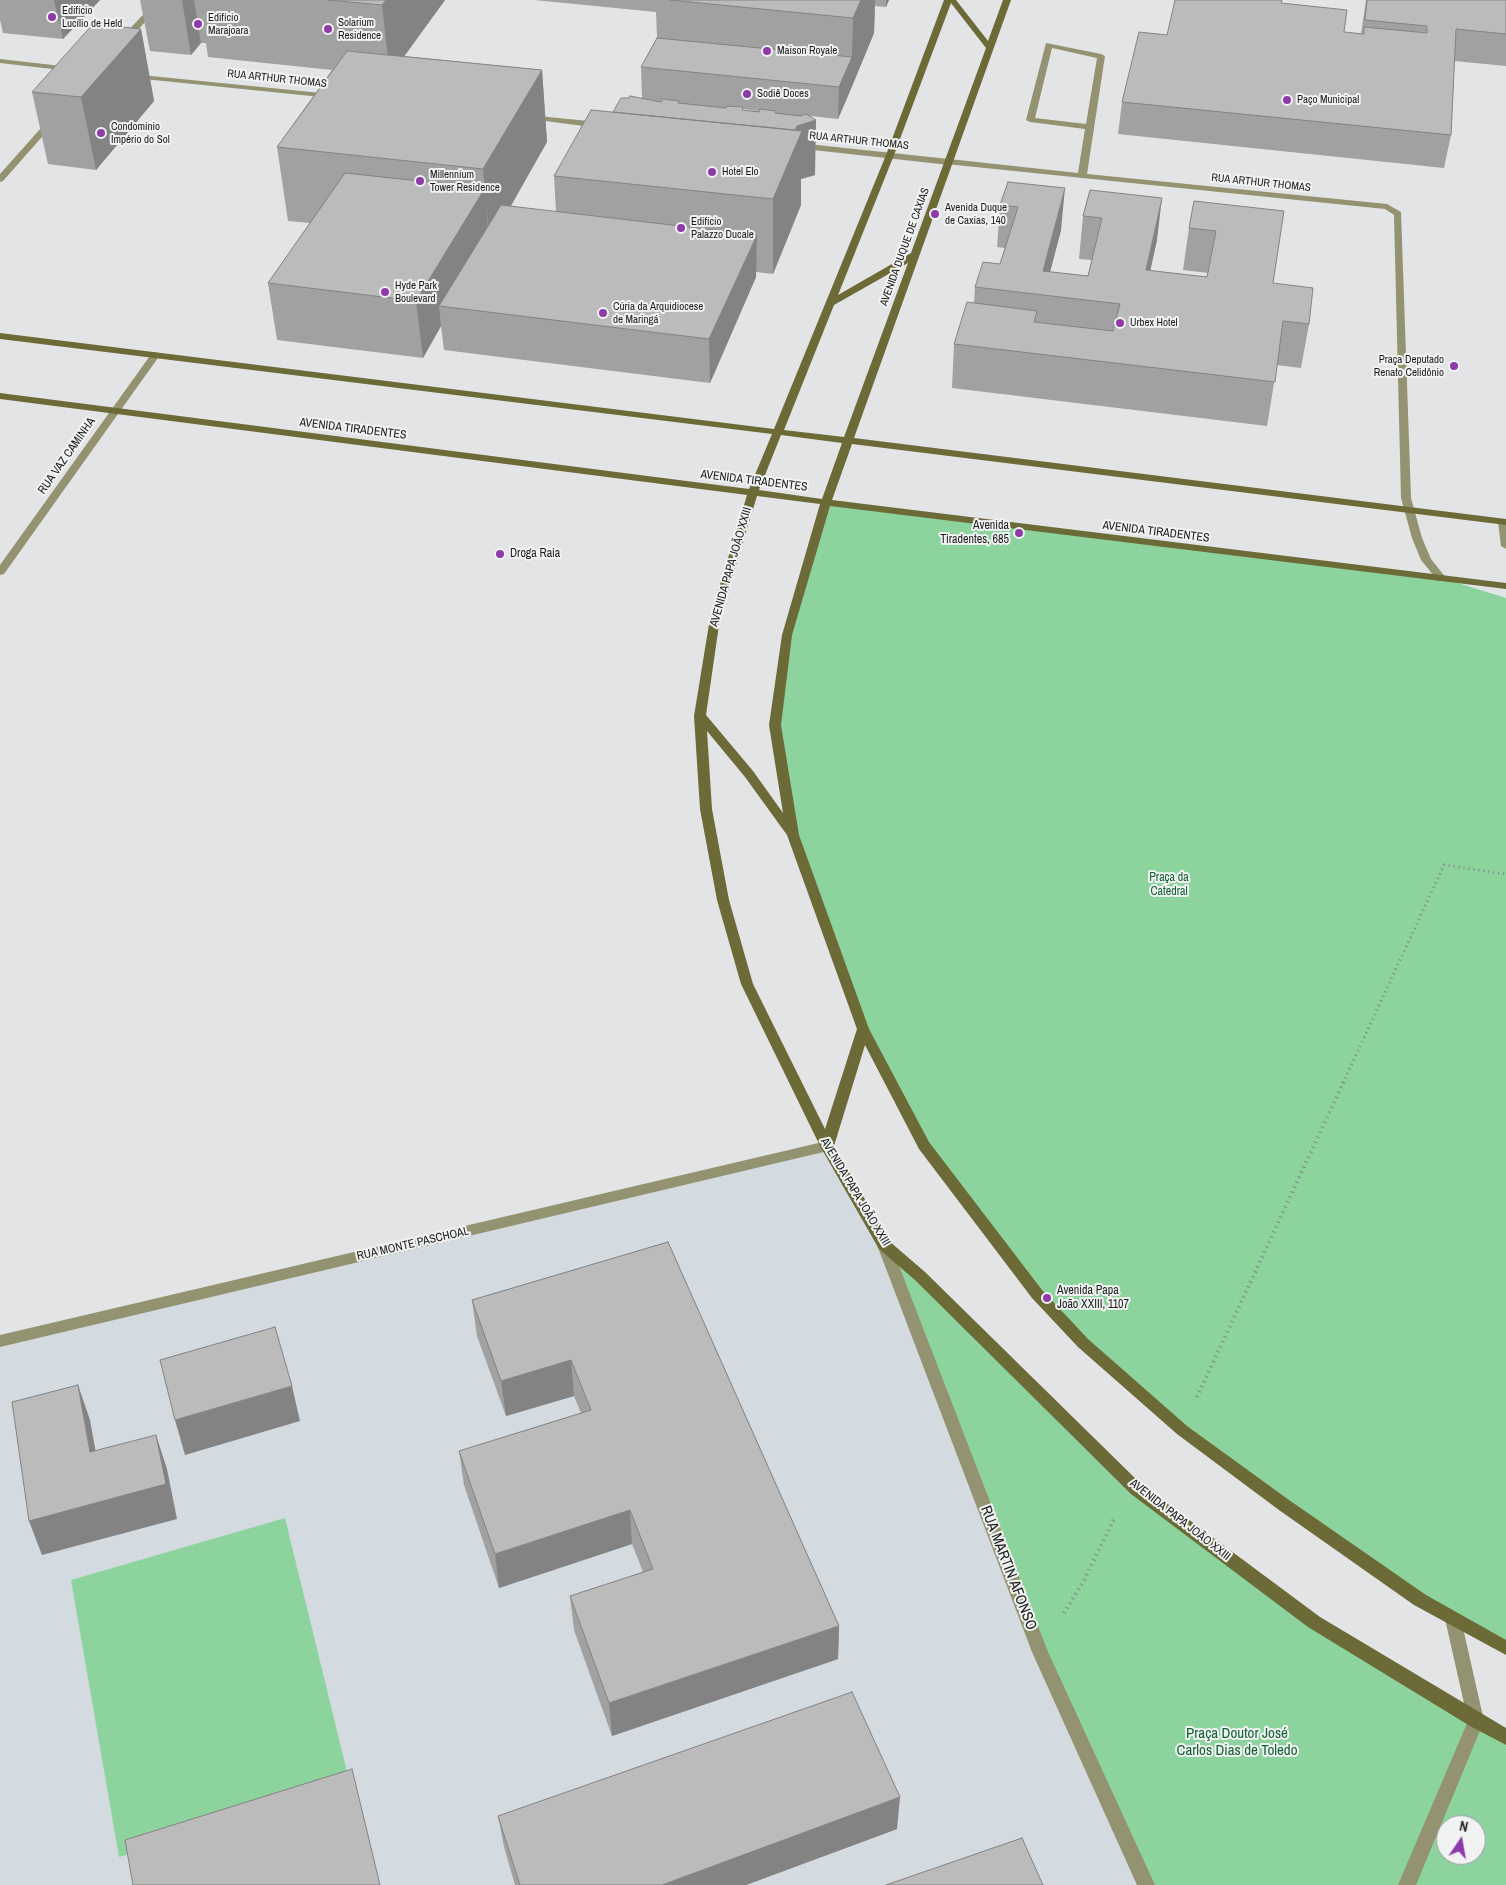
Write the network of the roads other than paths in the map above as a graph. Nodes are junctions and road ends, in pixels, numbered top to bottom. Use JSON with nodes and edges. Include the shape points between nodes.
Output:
{"nodes":[{"id":1,"x":161,"y":0,"type":"edge"},
{"id":2,"x":948,"y":0,"type":"edge"},
{"id":3,"x":952,"y":0,"type":"edge"},
{"id":4,"x":1006,"y":0,"type":"edge"},
{"id":5,"x":989,"y":47,"type":"junction"},
{"id":6,"x":116,"y":50,"type":"edge"},
{"id":7,"x":0,"y":61,"type":"edge"},
{"id":8,"x":77,"y":70,"type":"edge"},
{"id":9,"x":126,"y":75,"type":"edge"},
{"id":10,"x":344,"y":98,"type":"edge"},
{"id":11,"x":58,"y":115,"type":"edge"},
{"id":12,"x":523,"y":117,"type":"edge"},
{"id":13,"x":612,"y":126,"type":"edge"},
{"id":14,"x":1090,"y":127,"type":"junction"},
{"id":15,"x":791,"y":145,"type":"edge"},
{"id":16,"x":890,"y":155,"type":"junction"},
{"id":17,"x":949,"y":162,"type":"junction"},
{"id":18,"x":1082,"y":176,"type":"junction"},
{"id":19,"x":0,"y":179,"type":"edge"},
{"id":20,"x":915,"y":256,"type":"junction"},
{"id":21,"x":832,"y":303,"type":"junction"},
{"id":22,"x":0,"y":336,"type":"edge"},
{"id":23,"x":155,"y":355,"type":"junction"},
{"id":24,"x":0,"y":396,"type":"edge"},
{"id":25,"x":114,"y":411,"type":"junction"},
{"id":26,"x":778,"y":432,"type":"junction"},
{"id":27,"x":849,"y":441,"type":"junction"},
{"id":28,"x":753,"y":493,"type":"junction"},
{"id":29,"x":826,"y":502,"type":"junction"},
{"id":30,"x":1408,"y":511,"type":"junction"},
{"id":31,"x":1504,"y":522,"type":"edge"},
{"id":32,"x":1506,"y":546,"type":"edge"},
{"id":33,"x":0,"y":572,"type":"edge"},
{"id":34,"x":1442,"y":578,"type":"junction"},
{"id":35,"x":1506,"y":586,"type":"edge"},
{"id":36,"x":700,"y":716,"type":"junction"},
{"id":37,"x":794,"y":835,"type":"junction"},
{"id":38,"x":863,"y":1029,"type":"junction"},
{"id":39,"x":827,"y":1146,"type":"junction"},
{"id":40,"x":884,"y":1245,"type":"junction"},
{"id":41,"x":0,"y":1341,"type":"edge"},
{"id":42,"x":1453,"y":1619,"type":"junction"},
{"id":43,"x":1506,"y":1648,"type":"edge"},
{"id":44,"x":1476,"y":1721,"type":"junction"},
{"id":45,"x":1506,"y":1737,"type":"edge"},
{"id":46,"x":1146,"y":1885,"type":"edge"},
{"id":47,"x":1407,"y":1885,"type":"edge"}],
"edges":[{"from":1,"to":6,"type":"street"},
{"from":2,"to":16,"type":"main road"},
{"from":3,"to":5,"type":"main road"},
{"from":4,"to":5,"type":"main road","name":"AVENIDA DUQUE DE CAXIAS"},
{"from":5,"to":17,"type":"main road","name":"AVENIDA DUQUE DE CAXIAS"},
{"from":7,"to":8,"type":"street"},
{"from":9,"to":10,"type":"street","name":"RUA ARTHUR THOMAS"},
{"from":11,"to":19,"type":"street"},
{"from":12,"to":13,"type":"street"},
{"from":14,"to":14,"type":"street","via":[[1101,56],[1049,45],[1030,120]]},
{"from":14,"to":18,"type":"street"},
{"from":15,"to":16,"type":"street","name":"RUA ARTHUR THOMAS"},
{"from":16,"to":17,"type":"street","name":"RUA ARTHUR THOMAS"},
{"from":16,"to":21,"type":"main road"},
{"from":17,"to":18,"type":"street","name":"RUA ARTHUR THOMAS"},
{"from":17,"to":20,"type":"main road","name":"AVENIDA DUQUE DE CAXIAS"},
{"from":18,"to":30,"type":"street","name":"RUA ARTHUR THOMAS","via":[[1387,208],[1398,214]]},
{"from":20,"to":21,"type":"main road"},
{"from":20,"to":27,"type":"main road","name":"AVENIDA DUQUE DE CAXIAS"},
{"from":21,"to":26,"type":"main road"},
{"from":22,"to":23,"type":"main road"},
{"from":23,"to":25,"type":"street","name":"RUA VAZ CAMINHA"},
{"from":23,"to":26,"type":"main road"},
{"from":24,"to":25,"type":"main road","name":"AVENIDA TIRADENTES"},
{"from":25,"to":28,"type":"main road","name":"AVENIDA TIRADENTES"},
{"from":25,"to":33,"type":"street","name":"RUA VAZ CAMINHA"},
{"from":26,"to":27,"type":"main road"},
{"from":26,"to":28,"type":"main road"},
{"from":27,"to":29,"type":"main road","name":"AVENIDA DUQUE DE CAXIAS"},
{"from":27,"to":30,"type":"main road"},
{"from":28,"to":29,"type":"main road","name":"AVENIDA TIRADENTES"},
{"from":28,"to":36,"type":"main road","name":"AVENIDA PAPA JOÃO XXIII","via":[[715,618]]},
{"from":29,"to":34,"type":"main road","name":"AVENIDA TIRADENTES"},
{"from":29,"to":37,"type":"main road","via":[[787,635],[775,725]]},
{"from":30,"to":31,"type":"main road"},
{"from":30,"to":34,"type":"street","via":[[1426,560]]},
{"from":31,"to":32,"type":"street"},
{"from":34,"to":35,"type":"main road","name":"AVENIDA TIRADENTES"},
{"from":36,"to":37,"type":"main road"},
{"from":36,"to":39,"type":"main road","name":"AVENIDA PAPA JOÃO XXIII","via":[[706,809],[723,900],[747,984]]},
{"from":37,"to":38,"type":"main road"},
{"from":38,"to":39,"type":"main road"},
{"from":38,"to":42,"type":"main road","via":[[924,1145],[1037,1294],[1083,1343],[1182,1430],[1420,1600]]},
{"from":39,"to":40,"type":"main road","name":"AVENIDA PAPA JOÃO XXIII"},
{"from":39,"to":41,"type":"street","name":"RUA MONTE PASCHOAL"},
{"from":40,"to":44,"type":"main road","name":"AVENIDA PAPA JOÃO XXIII","via":[[920,1276],[1136,1489],[1314,1622]]},
{"from":40,"to":46,"type":"street","name":"RUA MARTIN AFONSO","via":[[1040,1652]]},
{"from":42,"to":43,"type":"main road"},
{"from":42,"to":44,"type":"street"},
{"from":44,"to":45,"type":"main road","name":"AVENIDA PAPA JOÃO XXIII"},
{"from":44,"to":47,"type":"street"}]}
